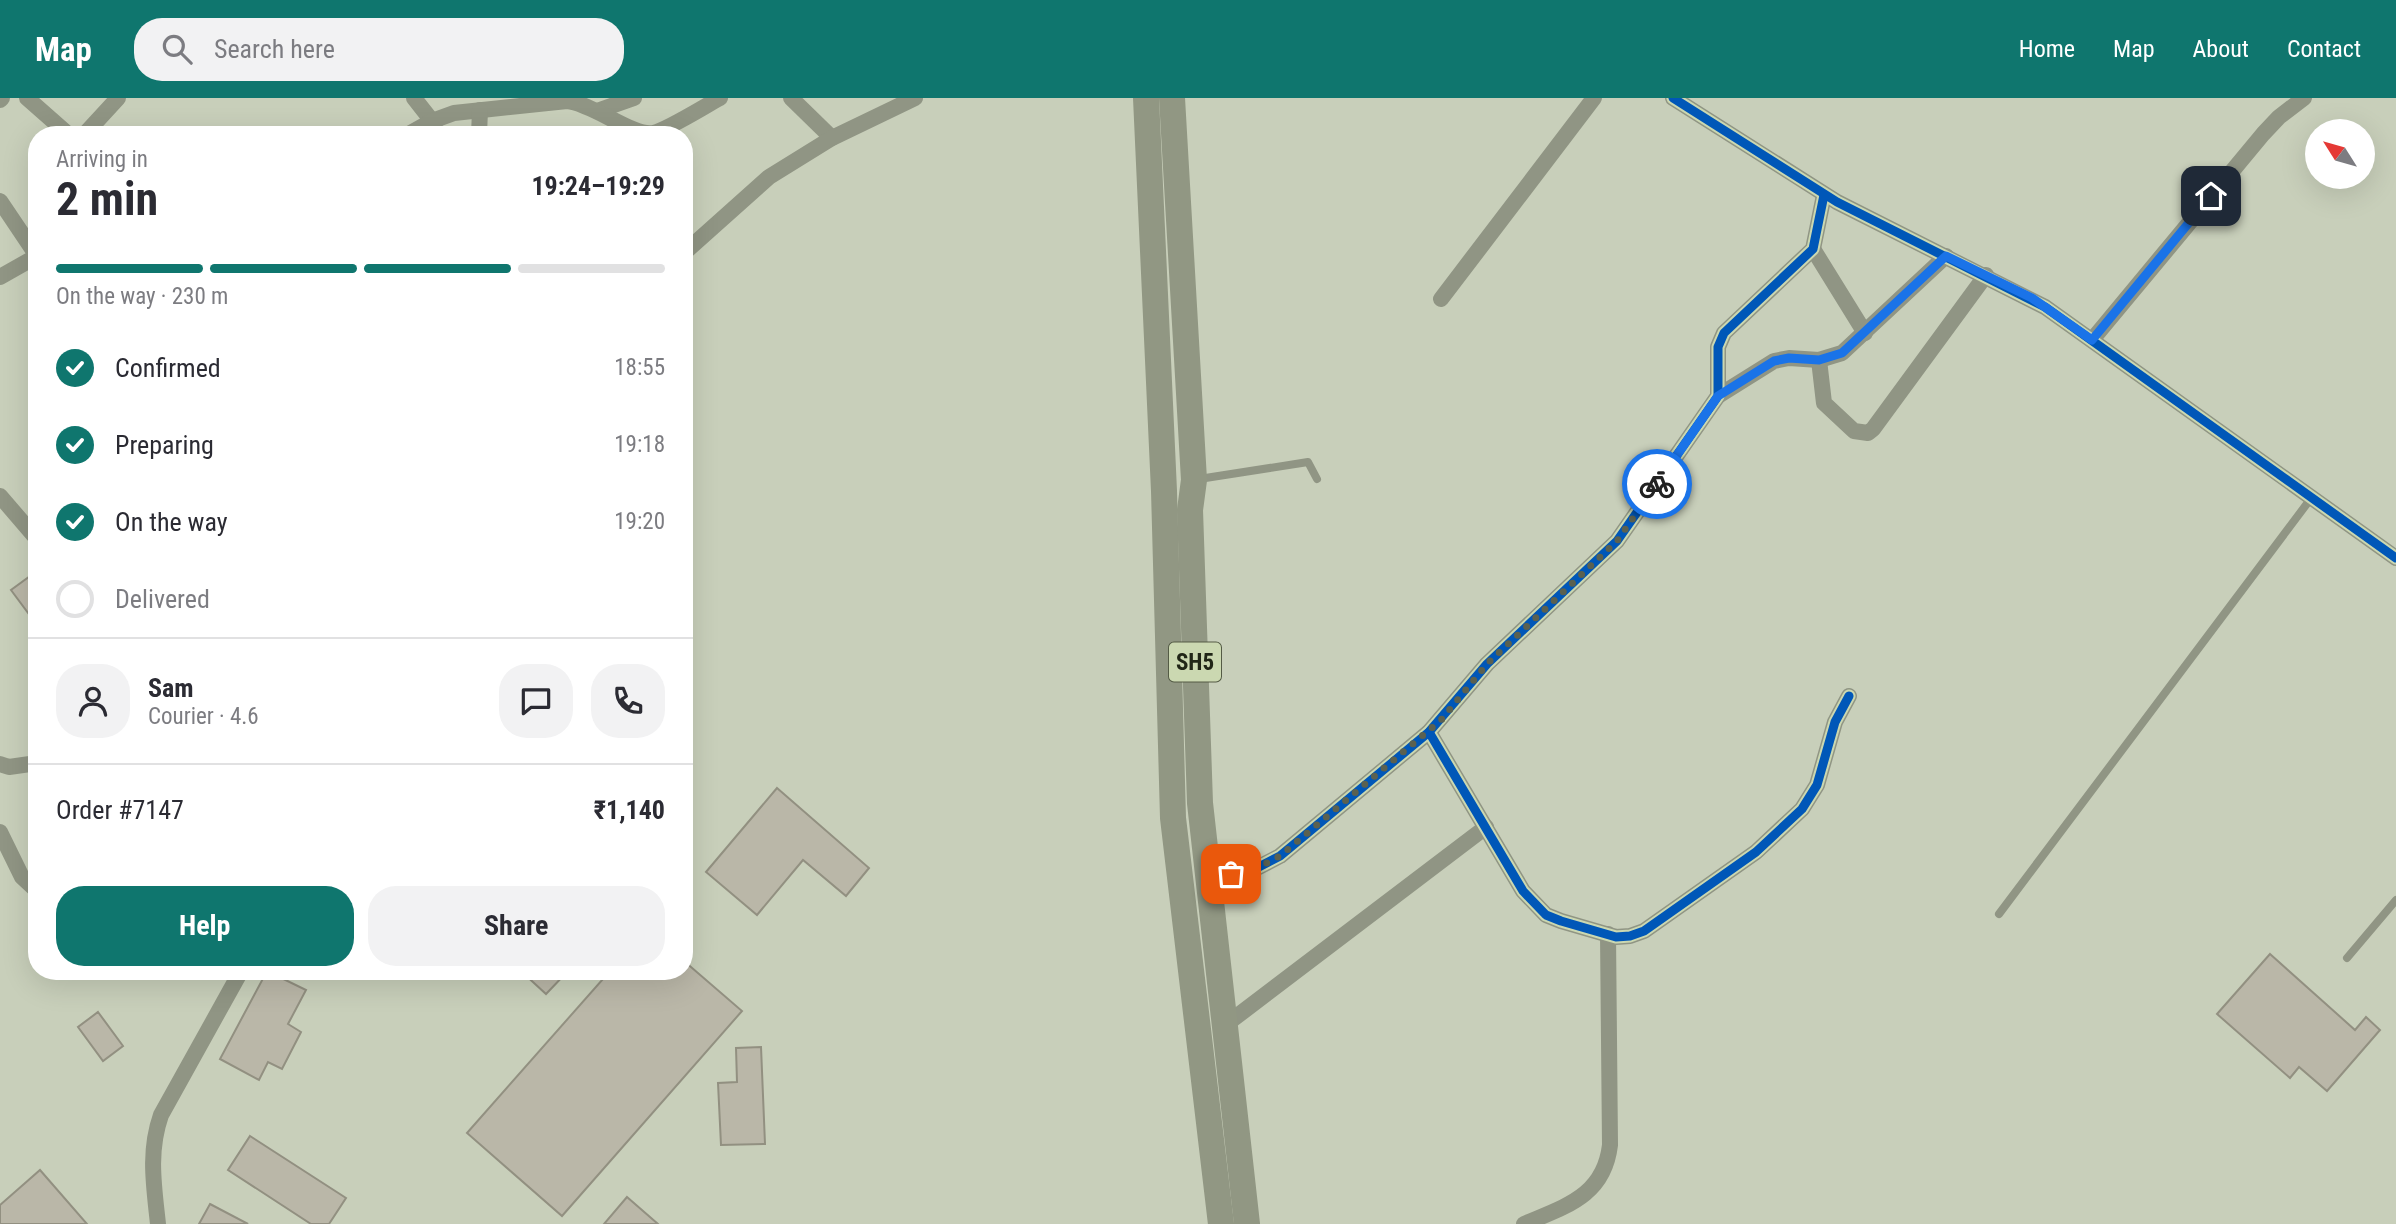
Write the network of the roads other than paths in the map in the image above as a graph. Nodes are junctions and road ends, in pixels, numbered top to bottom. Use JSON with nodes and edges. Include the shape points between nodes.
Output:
{"nodes":[{"id":1,"x":27,"y":98,"type":"edge"},
{"id":2,"x":118,"y":98,"type":"edge"},
{"id":3,"x":414,"y":98,"type":"edge"},
{"id":4,"x":634,"y":98,"type":"edge"},
{"id":5,"x":720,"y":98,"type":"edge"},
{"id":6,"x":792,"y":98,"type":"edge"},
{"id":7,"x":915,"y":98,"type":"edge"},
{"id":8,"x":1146,"y":98,"type":"edge"},
{"id":9,"x":1172,"y":98,"type":"edge"},
{"id":10,"x":1594,"y":98,"type":"edge"},
{"id":11,"x":1673,"y":98,"type":"edge"},
{"id":12,"x":2304,"y":98,"type":"edge"},
{"id":13,"x":562,"y":99,"type":"edge"},
{"id":14,"x":476,"y":104,"type":"edge"},
{"id":15,"x":597,"y":111,"type":"junction"},
{"id":16,"x":59,"y":126,"type":"edge"},
{"id":17,"x":92,"y":126,"type":"edge"},
{"id":18,"x":434,"y":126,"type":"edge"},
{"id":19,"x":438,"y":126,"type":"edge"},
{"id":20,"x":478,"y":126,"type":"edge"},
{"id":21,"x":618,"y":126,"type":"edge"},
{"id":22,"x":667,"y":126,"type":"edge"},
{"id":23,"x":832,"y":138,"type":"junction"},
{"id":24,"x":1824,"y":195,"type":"junction"},
{"id":25,"x":0,"y":201,"type":"edge"},
{"id":26,"x":28,"y":243,"type":"edge"},
{"id":27,"x":693,"y":245,"type":"edge"},
{"id":28,"x":1813,"y":249,"type":"junction"},
{"id":29,"x":1946,"y":256,"type":"junction"},
{"id":30,"x":28,"y":257,"type":"edge"},
{"id":31,"x":1986,"y":275,"type":"junction"},
{"id":32,"x":0,"y":278,"type":"edge"},
{"id":33,"x":1441,"y":299,"type":"dead end"},
{"id":34,"x":1865,"y":333,"type":"junction"},
{"id":35,"x":2092,"y":340,"type":"junction"},
{"id":36,"x":1819,"y":360,"type":"junction"},
{"id":37,"x":1718,"y":396,"type":"junction"},
{"id":38,"x":1194,"y":480,"type":"junction"},
{"id":39,"x":1317,"y":480,"type":"dead end"},
{"id":40,"x":0,"y":496,"type":"edge"},
{"id":41,"x":2312,"y":497,"type":"junction"},
{"id":42,"x":28,"y":529,"type":"edge"},
{"id":43,"x":2396,"y":558,"type":"edge"},
{"id":44,"x":1849,"y":696,"type":"dead end"},
{"id":45,"x":1429,"y":732,"type":"junction"},
{"id":46,"x":0,"y":764,"type":"edge"},
{"id":47,"x":28,"y":764,"type":"edge"},
{"id":48,"x":1486,"y":827,"type":"junction"},
{"id":49,"x":0,"y":832,"type":"edge"},
{"id":50,"x":1208,"y":877,"type":"junction"},
{"id":51,"x":28,"y":883,"type":"edge"},
{"id":52,"x":2396,"y":900,"type":"edge"},
{"id":53,"x":1999,"y":914,"type":"dead end"},
{"id":54,"x":1608,"y":934,"type":"junction"},
{"id":55,"x":2347,"y":958,"type":"dead end"},
{"id":56,"x":236,"y":980,"type":"edge"},
{"id":57,"x":1224,"y":1026,"type":"junction"},
{"id":58,"x":158,"y":1224,"type":"edge"},
{"id":59,"x":1222,"y":1224,"type":"edge"},
{"id":60,"x":1247,"y":1224,"type":"edge"},
{"id":61,"x":1524,"y":1224,"type":"edge"}],
"edges":[{"from":1,"to":16,"type":"street"},
{"from":2,"to":17,"type":"street"},
{"from":3,"to":18,"type":"street"},
{"from":4,"to":15,"type":"street"},
{"from":5,"to":22,"type":"street"},
{"from":6,"to":23,"type":"street"},
{"from":7,"to":23,"type":"street"},
{"from":8,"to":59,"type":"main road","number":"SH5","via":[[1173,818]]},
{"from":9,"to":38,"type":"main road","number":"SH5"},
{"from":10,"to":33,"type":"street"},
{"from":11,"to":24,"type":"street"},
{"from":12,"to":35,"type":"street","via":[[2263,134]]},
{"from":13,"to":14,"type":"street"},
{"from":13,"to":15,"type":"street"},
{"from":14,"to":19,"type":"street"},
{"from":14,"to":20,"type":"street"},
{"from":15,"to":21,"type":"street"},
{"from":23,"to":27,"type":"street","via":[[769,177]]},
{"from":24,"to":28,"type":"street"},
{"from":24,"to":29,"type":"street"},
{"from":25,"to":26,"type":"street"},
{"from":28,"to":34,"type":"street"},
{"from":28,"to":37,"type":"street","via":[[1724,333],[1718,347]]},
{"from":29,"to":31,"type":"street"},
{"from":29,"to":34,"type":"street"},
{"from":30,"to":32,"type":"street"},
{"from":31,"to":35,"type":"street","via":[[2045,307]]},
{"from":31,"to":36,"type":"street","via":[[1868,433],[1854,431],[1824,403]]},
{"from":34,"to":36,"type":"street","via":[[1842,353]]},
{"from":35,"to":41,"type":"street"},
{"from":36,"to":37,"type":"street","via":[[1774,361]]},
{"from":37,"to":45,"type":"street","via":[[1617,541],[1487,664]]},
{"from":38,"to":39,"type":"lane","via":[[1307,461]]},
{"from":38,"to":50,"type":"main road","number":"SH5","via":[[1190,510],[1199,792]]},
{"from":40,"to":42,"type":"street"},
{"from":41,"to":43,"type":"street"},
{"from":41,"to":53,"type":"lane"},
{"from":44,"to":54,"type":"street","via":[[1835,722],[1817,785],[1802,809],[1756,852],[1657,923],[1630,936]]},
{"from":45,"to":48,"type":"street"},
{"from":45,"to":50,"type":"street","via":[[1280,856],[1253,870]]},
{"from":46,"to":47,"type":"street"},
{"from":48,"to":54,"type":"street","via":[[1523,891],[1546,915]]},
{"from":48,"to":57,"type":"street"},
{"from":49,"to":51,"type":"street"},
{"from":50,"to":57,"type":"main road","number":"SH5"},
{"from":52,"to":55,"type":"lane"},
{"from":54,"to":61,"type":"street","via":[[1608,1160],[1601,1178],[1586,1192]]},
{"from":56,"to":58,"type":"street","via":[[155,1133],[152,1150]]},
{"from":57,"to":60,"type":"main road","number":"SH5"}]}
